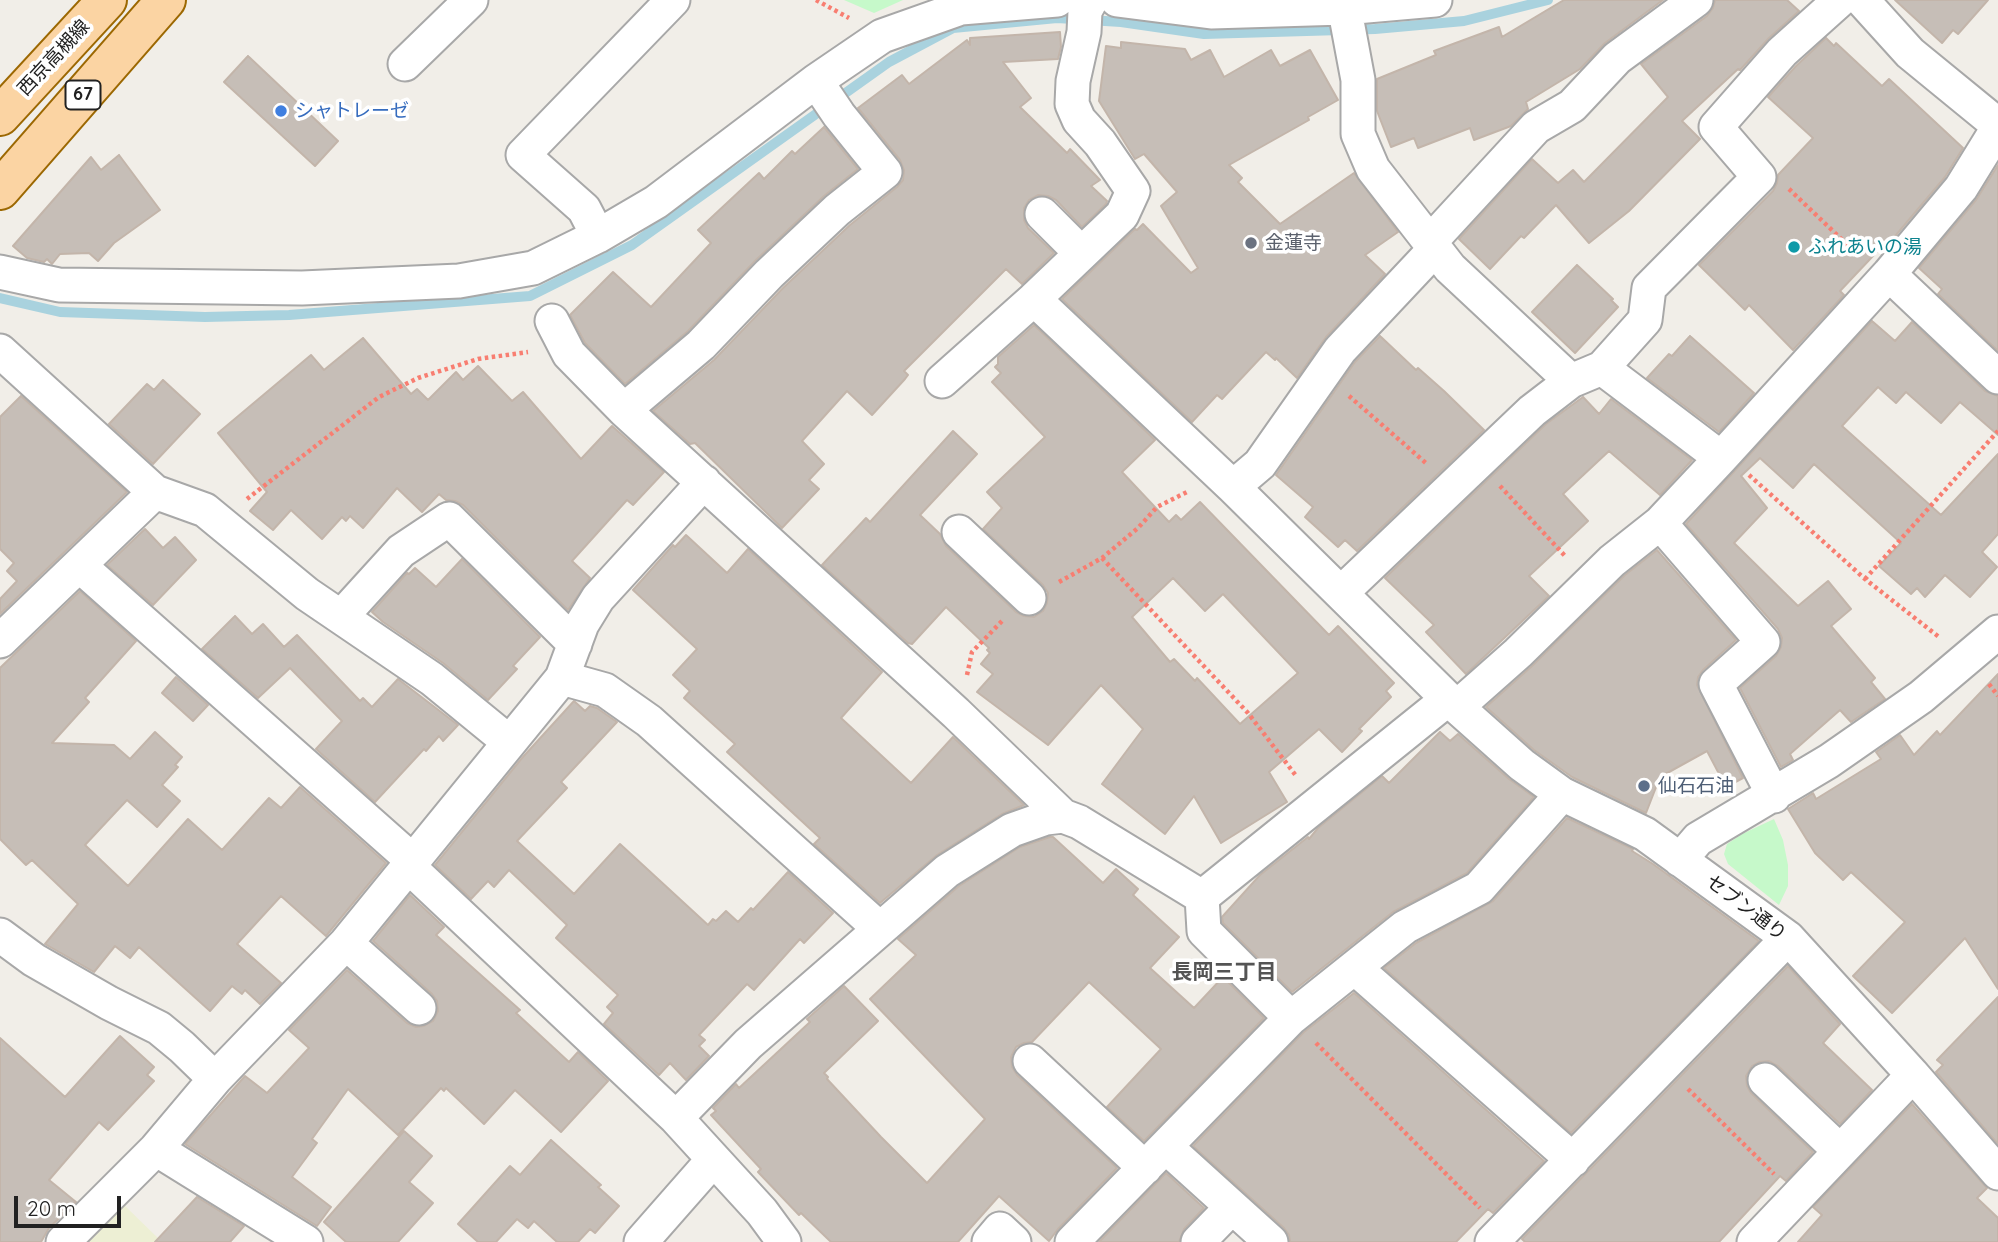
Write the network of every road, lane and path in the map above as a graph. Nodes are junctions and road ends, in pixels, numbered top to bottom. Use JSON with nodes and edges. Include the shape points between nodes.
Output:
{"nodes":[{"id":1,"x":107,"y":0,"type":"edge"},
{"id":2,"x":166,"y":0,"type":"edge"},
{"id":3,"x":471,"y":0,"type":"edge"},
{"id":4,"x":673,"y":0,"type":"edge"},
{"id":5,"x":1117,"y":0,"type":"edge"},
{"id":6,"x":1435,"y":0,"type":"edge"},
{"id":7,"x":1696,"y":0,"type":"edge"},
{"id":8,"x":1840,"y":0,"type":"edge"},
{"id":9,"x":1861,"y":0,"type":"edge"},
{"id":10,"x":1079,"y":11,"type":"edge"},
{"id":11,"x":1346,"y":19,"type":"edge"},
{"id":12,"x":405,"y":64,"type":"dead end"},
{"id":13,"x":816,"y":81,"type":"junction"},
{"id":14,"x":0,"y":116,"type":"edge"},
{"id":15,"x":1998,"y":126,"type":"edge"},
{"id":16,"x":1759,"y":177,"type":"junction"},
{"id":17,"x":0,"y":190,"type":"edge"},
{"id":18,"x":1042,"y":214,"type":"dead end"},
{"id":19,"x":598,"y":236,"type":"junction"},
{"id":20,"x":1432,"y":245,"type":"junction"},
{"id":21,"x":1081,"y":253,"type":"junction"},
{"id":22,"x":0,"y":272,"type":"edge"},
{"id":23,"x":1886,"y":277,"type":"junction"},
{"id":24,"x":1034,"y":299,"type":"junction"},
{"id":25,"x":552,"y":321,"type":"dead end"},
{"id":26,"x":0,"y":351,"type":"edge"},
{"id":27,"x":569,"y":354,"type":"junction"},
{"id":28,"x":1602,"y":368,"type":"junction"},
{"id":29,"x":1323,"y":373,"type":"junction"},
{"id":30,"x":1998,"y":377,"type":"edge"},
{"id":31,"x":943,"y":381,"type":"dead end"},
{"id":32,"x":1571,"y":381,"type":"junction"},
{"id":33,"x":624,"y":410,"type":"junction"},
{"id":34,"x":1998,"y":432,"type":"edge"},
{"id":35,"x":1723,"y":456,"type":"junction"},
{"id":36,"x":1478,"y":463,"type":"junction"},
{"id":37,"x":1227,"y":481,"type":"junction"},
{"id":38,"x":704,"y":482,"type":"junction"},
{"id":39,"x":1454,"y":487,"type":"junction"},
{"id":40,"x":155,"y":492,"type":"junction"},
{"id":41,"x":219,"y":522,"type":"junction"},
{"id":42,"x":1660,"y":523,"type":"junction"},
{"id":43,"x":959,"y":532,"type":"dead end"},
{"id":44,"x":80,"y":566,"type":"junction"},
{"id":45,"x":1865,"y":579,"type":"junction"},
{"id":46,"x":1590,"y":583,"type":"junction"},
{"id":47,"x":1341,"y":593,"type":"junction"},
{"id":48,"x":1029,"y":598,"type":"dead end"},
{"id":49,"x":341,"y":617,"type":"junction"},
{"id":50,"x":1998,"y":632,"type":"edge"},
{"id":51,"x":0,"y":642,"type":"edge"},
{"id":52,"x":575,"y":644,"type":"junction"},
{"id":53,"x":1966,"y":659,"type":"junction"},
{"id":54,"x":562,"y":678,"type":"junction"},
{"id":55,"x":1998,"y":696,"type":"edge"},
{"id":56,"x":1453,"y":703,"type":"junction"},
{"id":57,"x":509,"y":742,"type":"junction"},
{"id":58,"x":1562,"y":794,"type":"junction"},
{"id":59,"x":1774,"y":796,"type":"junction"},
{"id":60,"x":1318,"y":804,"type":"junction"},
{"id":61,"x":1063,"y":816,"type":"junction"},
{"id":62,"x":1680,"y":860,"type":"junction"},
{"id":63,"x":410,"y":863,"type":"junction"},
{"id":64,"x":1202,"y":897,"type":"junction"},
{"id":65,"x":880,"y":929,"type":"junction"},
{"id":66,"x":0,"y":935,"type":"edge"},
{"id":67,"x":1788,"y":938,"type":"junction"},
{"id":68,"x":346,"y":943,"type":"junction"},
{"id":69,"x":1355,"y":968,"type":"junction"},
{"id":70,"x":419,"y":1008,"type":"dead end"},
{"id":71,"x":1292,"y":1018,"type":"junction"},
{"id":72,"x":1030,"y":1061,"type":"dead end"},
{"id":73,"x":1663,"y":1065,"type":"junction"},
{"id":74,"x":1913,"y":1075,"type":"junction"},
{"id":75,"x":215,"y":1079,"type":"junction"},
{"id":76,"x":1765,"y":1080,"type":"dead end"},
{"id":77,"x":676,"y":1118,"type":"junction"},
{"id":78,"x":156,"y":1149,"type":"junction"},
{"id":79,"x":1840,"y":1151,"type":"junction"},
{"id":80,"x":1155,"y":1158,"type":"junction"},
{"id":81,"x":713,"y":1160,"type":"junction"},
{"id":82,"x":1573,"y":1160,"type":"junction"},
{"id":83,"x":1998,"y":1173,"type":"edge"},
{"id":84,"x":1797,"y":1196,"type":"junction"},
{"id":85,"x":1232,"y":1207,"type":"junction"},
{"id":86,"x":1497,"y":1237,"type":"edge"},
{"id":87,"x":63,"y":1242,"type":"edge"},
{"id":88,"x":306,"y":1242,"type":"edge"},
{"id":89,"x":641,"y":1242,"type":"edge"},
{"id":90,"x":784,"y":1242,"type":"edge"},
{"id":91,"x":989,"y":1242,"type":"edge"},
{"id":92,"x":1014,"y":1242,"type":"edge"},
{"id":93,"x":1072,"y":1242,"type":"edge"},
{"id":94,"x":1199,"y":1242,"type":"edge"},
{"id":95,"x":1271,"y":1242,"type":"edge"},
{"id":96,"x":1754,"y":1242,"type":"edge"}],
"edges":[{"from":1,"to":14,"type":"main road","name":"西京高槻線","number":"67"},
{"from":2,"to":17,"type":"main road","number":"67"},
{"from":3,"to":12,"type":"street"},
{"from":4,"to":19,"type":"street","via":[[523,155],[584,209]]},
{"from":5,"to":11,"type":"street","via":[[1211,12]]},
{"from":6,"to":11,"type":"street"},
{"from":7,"to":20,"type":"street","via":[[1617,58],[1572,106],[1536,127]]},
{"from":8,"to":16,"type":"street","via":[[1782,52],[1716,127]]},
{"from":9,"to":15,"type":"street","via":[[1910,53]]},
{"from":10,"to":13,"type":"street","via":[[961,8],[881,36]]},
{"from":10,"to":21,"type":"street","via":[[1072,104],[1133,191],[1122,215]]},
{"from":11,"to":20,"type":"street","via":[[1358,80],[1358,134],[1373,169]]},
{"from":13,"to":19,"type":"street","via":[[656,202]]},
{"from":13,"to":33,"type":"street","via":[[885,172],[837,209],[701,345]]},
{"from":15,"to":23,"type":"street","via":[[1961,188]]},
{"from":16,"to":23,"type":"path","via":[[1774,175]]},
{"from":16,"to":28,"type":"street","via":[[1649,288],[1645,320]]},
{"from":18,"to":21,"type":"street"},
{"from":19,"to":22,"type":"street","via":[[533,268],[459,281],[302,288],[156,287],[59,285]]},
{"from":20,"to":29,"type":"street"},
{"from":20,"to":32,"type":"street","via":[[1450,268]]},
{"from":21,"to":24,"type":"street"},
{"from":23,"to":30,"type":"street"},
{"from":23,"to":35,"type":"street"},
{"from":24,"to":31,"type":"street"},
{"from":24,"to":37,"type":"street","name":"セブン通り"},
{"from":25,"to":27,"type":"street"},
{"from":26,"to":40,"type":"street"},
{"from":27,"to":33,"type":"street"},
{"from":27,"to":41,"type":"path","via":[[522,351],[418,378],[379,397]]},
{"from":28,"to":32,"type":"street"},
{"from":28,"to":35,"type":"street"},
{"from":29,"to":37,"type":"street","via":[[1260,464]]},
{"from":29,"to":39,"type":"path"},
{"from":32,"to":36,"type":"street"},
{"from":33,"to":38,"type":"street"},
{"from":34,"to":45,"type":"path"},
{"from":35,"to":42,"type":"street"},
{"from":35,"to":45,"type":"path"},
{"from":36,"to":39,"type":"street"},
{"from":36,"to":46,"type":"path"},
{"from":37,"to":47,"type":"street","name":"セブン通り"},
{"from":37,"to":60,"type":"path","via":[[1157,507],[1101,558],[1248,713]]},
{"from":38,"to":52,"type":"street","via":[[598,598]]},
{"from":38,"to":61,"type":"street"},
{"from":39,"to":47,"type":"street"},
{"from":40,"to":41,"type":"street","via":[[205,510]]},
{"from":40,"to":44,"type":"street"},
{"from":41,"to":49,"type":"street"},
{"from":42,"to":46,"type":"street"},
{"from":42,"to":59,"type":"street","via":[[1763,642],[1716,684]]},
{"from":43,"to":48,"type":"street"},
{"from":44,"to":51,"type":"street"},
{"from":44,"to":63,"type":"street"},
{"from":45,"to":53,"type":"path"},
{"from":46,"to":56,"type":"street","via":[[1518,653]]},
{"from":47,"to":56,"type":"street","name":"セブン通り"},
{"from":49,"to":52,"type":"street","via":[[401,551],[449,519]]},
{"from":49,"to":57,"type":"street","via":[[432,679]]},
{"from":50,"to":53,"type":"street"},
{"from":52,"to":54,"type":"street"},
{"from":53,"to":55,"type":"path"},
{"from":53,"to":59,"type":"street","via":[[1921,697]]},
{"from":54,"to":57,"type":"street"},
{"from":54,"to":65,"type":"street","via":[[605,690],[649,722]]},
{"from":56,"to":58,"type":"street","name":"セブン通り"},
{"from":56,"to":60,"type":"street"},
{"from":57,"to":63,"type":"street"},
{"from":58,"to":62,"type":"street","name":"セブン通り","via":[[1645,834]]},
{"from":58,"to":69,"type":"street","via":[[1479,888],[1405,927]]},
{"from":59,"to":62,"type":"street","via":[[1698,839]]},
{"from":60,"to":64,"type":"street"},
{"from":61,"to":64,"type":"street"},
{"from":61,"to":65,"type":"street","via":[[1002,836],[947,871]]},
{"from":62,"to":67,"type":"street","name":"セブン通り"},
{"from":63,"to":68,"type":"street"},
{"from":63,"to":77,"type":"street"},
{"from":64,"to":71,"type":"street","via":[[1204,931]]},
{"from":65,"to":77,"type":"street","via":[[748,1044]]},
{"from":66,"to":75,"type":"street","via":[[34,960],[159,1028]]},
{"from":67,"to":73,"type":"street"},
{"from":67,"to":74,"type":"street","name":"セブン通り"},
{"from":68,"to":70,"type":"street"},
{"from":68,"to":75,"type":"street"},
{"from":69,"to":71,"type":"street"},
{"from":69,"to":82,"type":"street"},
{"from":71,"to":80,"type":"street"},
{"from":71,"to":86,"type":"path"},
{"from":72,"to":80,"type":"street"},
{"from":73,"to":82,"type":"street"},
{"from":73,"to":84,"type":"path"},
{"from":74,"to":79,"type":"street"},
{"from":74,"to":83,"type":"street","name":"セブン通り"},
{"from":75,"to":78,"type":"street"},
{"from":76,"to":79,"type":"street"},
{"from":77,"to":81,"type":"street"},
{"from":78,"to":87,"type":"street"},
{"from":78,"to":88,"type":"street"},
{"from":79,"to":84,"type":"street"},
{"from":80,"to":85,"type":"street"},
{"from":80,"to":93,"type":"street"},
{"from":81,"to":89,"type":"street"},
{"from":81,"to":90,"type":"street"},
{"from":82,"to":86,"type":"street"},
{"from":84,"to":96,"type":"street"},
{"from":85,"to":94,"type":"street"},
{"from":85,"to":95,"type":"street"},
{"from":91,"to":92,"type":"street","via":[[1000,1229]]}]}
